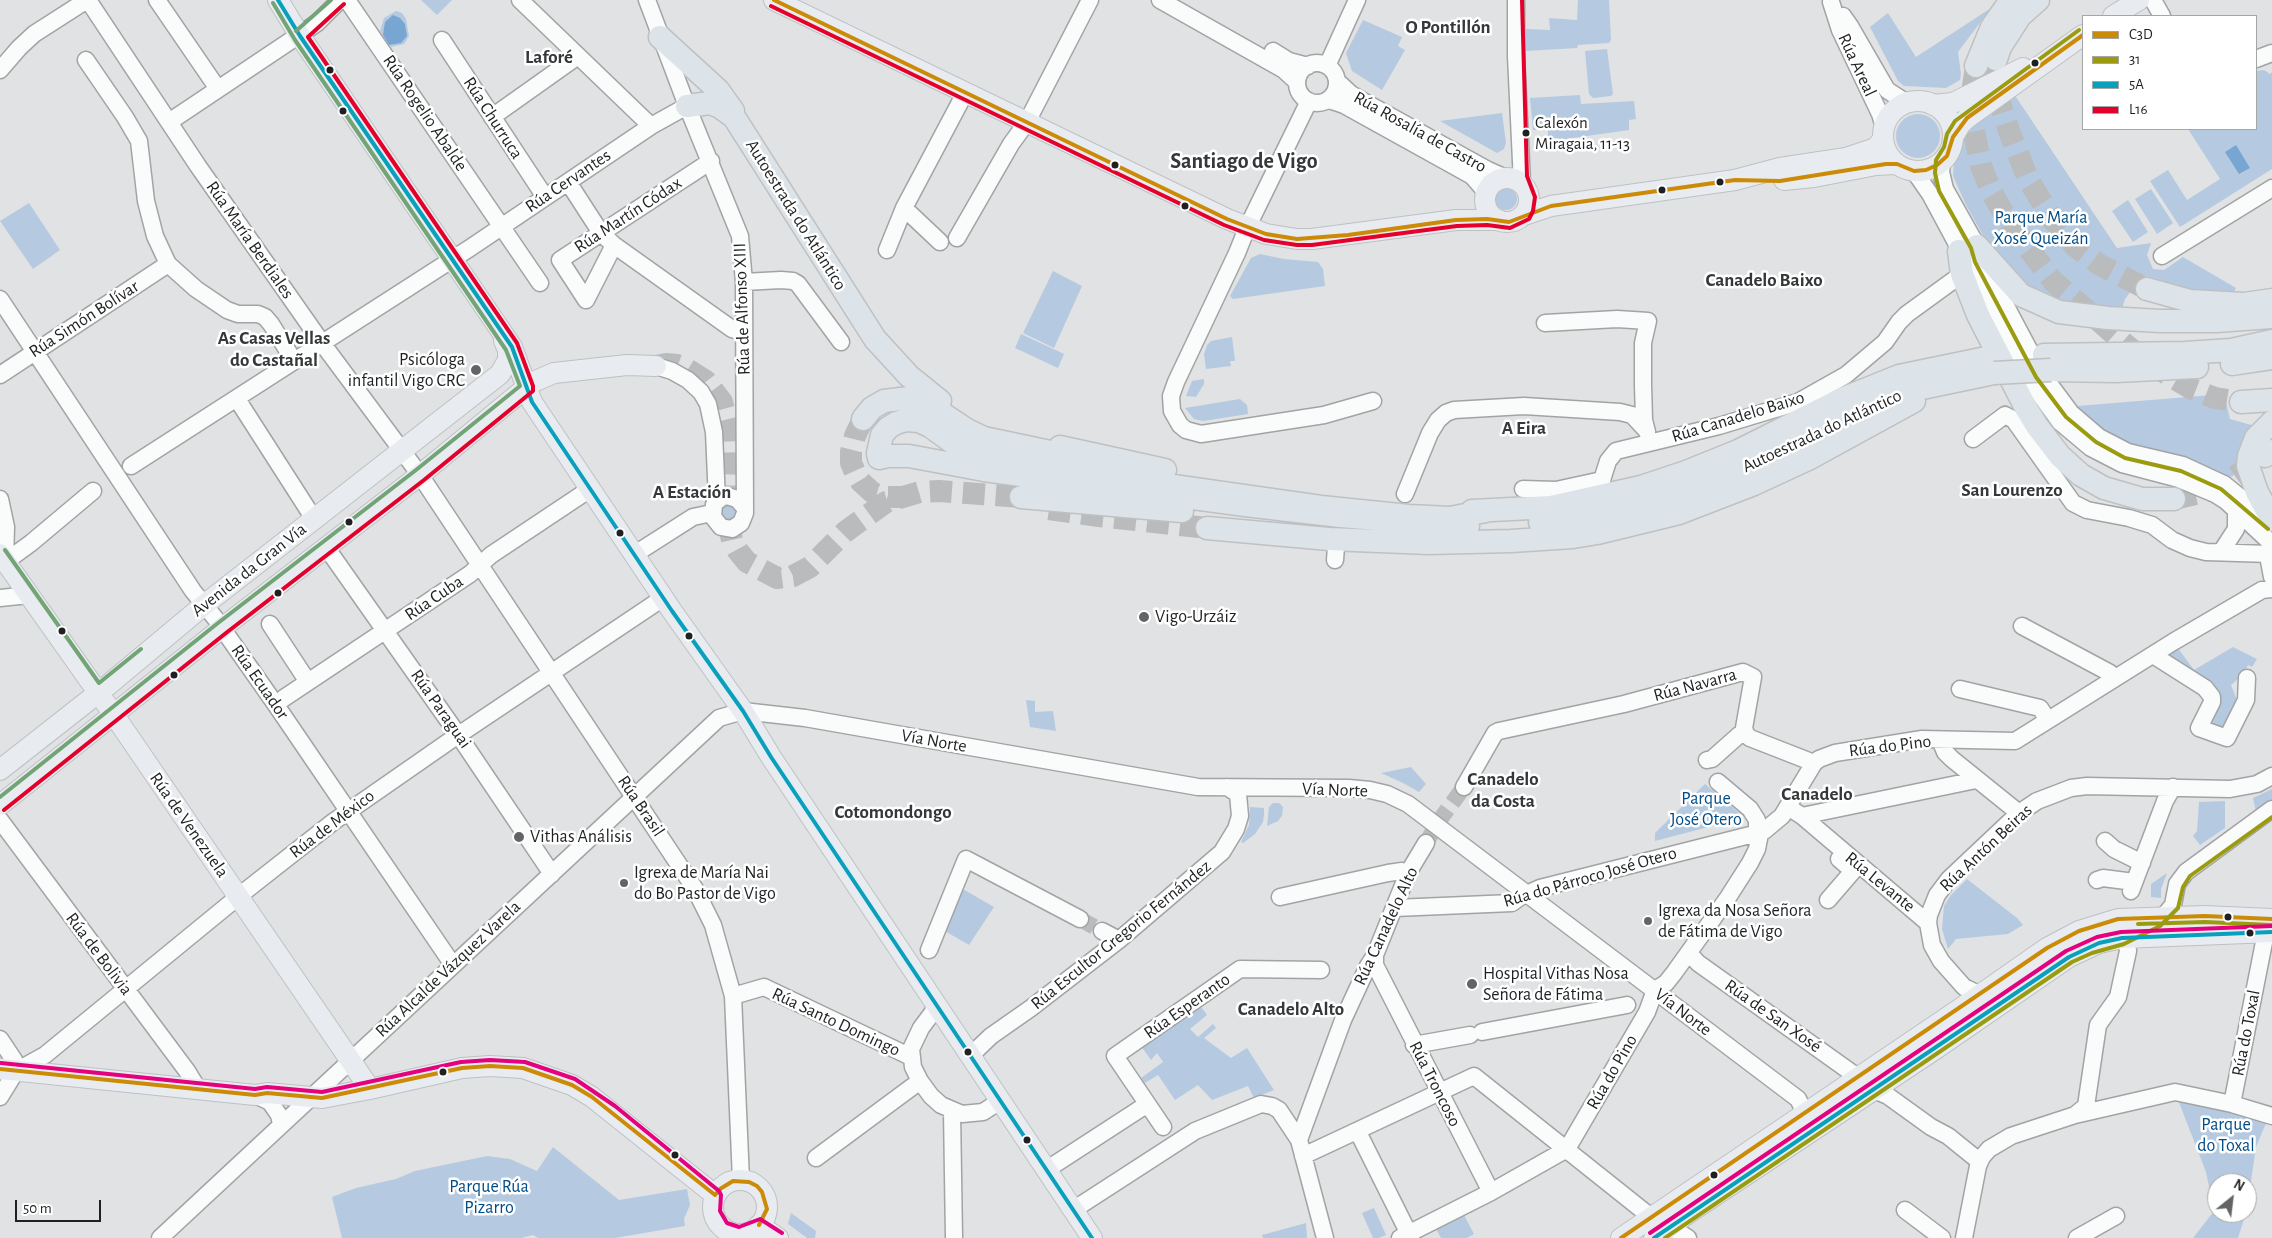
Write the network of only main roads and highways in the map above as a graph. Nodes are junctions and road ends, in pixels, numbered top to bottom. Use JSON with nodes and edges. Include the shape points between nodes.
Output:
{"nodes":[{"id":1,"x":278,"y":0,"type":"edge"},
{"id":2,"x":774,"y":0,"type":"edge"},
{"id":3,"x":2139,"y":0,"type":"edge"},
{"id":4,"x":2027,"y":2,"type":"edge"},
{"id":5,"x":2115,"y":15,"type":"edge"},
{"id":6,"x":2082,"y":36,"type":"edge"},
{"id":7,"x":660,"y":37,"type":"road end"},
{"id":8,"x":2065,"y":47,"type":"junction"},
{"id":9,"x":1986,"y":63,"type":"tunnel mouth"},
{"id":10,"x":1933,"y":105,"type":"junction"},
{"id":11,"x":686,"y":106,"type":"road end"},
{"id":12,"x":736,"y":119,"type":"junction"},
{"id":13,"x":1883,"y":133,"type":"junction"},
{"id":14,"x":1953,"y":138,"type":"junction"},
{"id":15,"x":1905,"y":168,"type":"junction"},
{"id":16,"x":1735,"y":180,"type":"junction"},
{"id":17,"x":1520,"y":193,"type":"junction"},
{"id":18,"x":1486,"y":196,"type":"junction"},
{"id":19,"x":1456,"y":220,"type":"junction"},
{"id":20,"x":1499,"y":220,"type":"junction"},
{"id":21,"x":2147,"y":289,"type":"tunnel mouth"},
{"id":22,"x":2272,"y":300,"type":"edge"},
{"id":23,"x":2272,"y":317,"type":"edge"},
{"id":24,"x":493,"y":319,"type":"junction"},
{"id":25,"x":2272,"y":342,"type":"edge"},
{"id":26,"x":2272,"y":358,"type":"edge"},
{"id":27,"x":2048,"y":362,"type":"junction"},
{"id":28,"x":1992,"y":365,"type":"junction"},
{"id":29,"x":656,"y":366,"type":"tunnel mouth"},
{"id":30,"x":1957,"y":380,"type":"junction"},
{"id":31,"x":527,"y":388,"type":"junction"},
{"id":32,"x":2272,"y":400,"type":"edge"},
{"id":33,"x":2241,"y":402,"type":"tunnel mouth"},
{"id":34,"x":863,"y":419,"type":"tunnel mouth"},
{"id":35,"x":2272,"y":422,"type":"edge"},
{"id":36,"x":1193,"y":476,"type":"junction"},
{"id":37,"x":1021,"y":497,"type":"tunnel mouth"},
{"id":38,"x":2174,"y":499,"type":"tunnel mouth"},
{"id":39,"x":1486,"y":511,"type":"junction"},
{"id":40,"x":2272,"y":520,"type":"edge"},
{"id":41,"x":1468,"y":526,"type":"junction"},
{"id":42,"x":1207,"y":528,"type":"tunnel mouth"},
{"id":43,"x":3,"y":558,"type":"edge"},
{"id":44,"x":98,"y":692,"type":"junction"},
{"id":45,"x":114,"y":715,"type":"junction"},
{"id":46,"x":0,"y":770,"type":"edge"},
{"id":47,"x":0,"y":805,"type":"edge"},
{"id":48,"x":2164,"y":916,"type":"junction"},
{"id":49,"x":2270,"y":928,"type":"edge"},
{"id":50,"x":2122,"y":938,"type":"junction"},
{"id":51,"x":8,"y":1070,"type":"edge"},
{"id":52,"x":1867,"y":1084,"type":"junction"},
{"id":53,"x":370,"y":1089,"type":"junction"},
{"id":54,"x":716,"y":1195,"type":"junction"},
{"id":55,"x":760,"y":1225,"type":"junction"},
{"id":56,"x":1661,"y":1232,"type":"edge"},
{"id":57,"x":739,"y":1236,"type":"edge"},
{"id":58,"x":778,"y":1238,"type":"edge"},
{"id":59,"x":1092,"y":1238,"type":"edge"},
{"id":60,"x":1621,"y":1238,"type":"edge"}],
"edges":[{"from":1,"to":24,"type":"main road"},
{"from":2,"to":19,"type":"main road","via":[[1247,228],[1281,237],[1312,239]]},
{"from":3,"to":5,"type":"main road"},
{"from":4,"to":9,"type":"highway"},
{"from":6,"to":8,"type":"main road"},
{"from":7,"to":12,"type":"highway","name":"Autoestrada do Atlántico","via":[[718,90]]},
{"from":8,"to":10,"type":"main road","via":[[1953,103]]},
{"from":8,"to":14,"type":"main road","via":[[1967,118]]},
{"from":10,"to":13,"type":"main road","via":[[1907,103],[1892,112]]},
{"from":10,"to":14,"type":"main road","via":[[1948,119]]},
{"from":11,"to":12,"type":"highway","via":[[710,103]]},
{"from":12,"to":36,"type":"highway","name":"Autoestrada do Atlántico","via":[[885,352],[929,394],[962,415],[1007,434]]},
{"from":13,"to":15,"type":"main road","via":[[1890,157]]},
{"from":13,"to":16,"type":"main road","via":[[1876,148],[1865,153],[1780,168]]},
{"from":14,"to":15,"type":"main road","via":[[1950,150],[1932,168]]},
{"from":15,"to":16,"type":"main road","via":[[1876,165],[1806,178]]},
{"from":16,"to":17,"type":"main road","via":[[1551,206],[1538,204]]},
{"from":17,"to":18,"type":"main road","via":[[1492,183]]},
{"from":17,"to":20,"type":"main road","via":[[1509,222]]},
{"from":18,"to":19,"type":"main road","via":[[1475,211]]},
{"from":18,"to":20,"type":"main road","via":[[1488,212]]},
{"from":19,"to":20,"type":"main road"},
{"from":21,"to":22,"type":"highway","via":[[2190,300],[2244,304]]},
{"from":23,"to":38,"type":"highway","via":[[2160,321],[2059,312],[2021,295],[1968,248],[1962,274],[1978,315],[2021,400],[2060,456],[2081,475],[2104,488],[2142,499]]},
{"from":24,"to":31,"type":"main road","via":[[512,347]]},
{"from":24,"to":44,"type":"main road","name":"Avenida da Gran Vía","via":[[508,350],[506,365],[500,374]]},
{"from":25,"to":27,"type":"highway","name":"Autoestrada do Atlántico","via":[[2231,350]]},
{"from":26,"to":27,"type":"highway","name":"Autoestrada do Atlántico","via":[[2235,364],[2116,371]]},
{"from":27,"to":28,"type":"highway","name":"Autoestrada do Atlántico"},
{"from":28,"to":30,"type":"highway","name":"Autoestrada do Atlántico"},
{"from":28,"to":39,"type":"highway","name":"Autoestrada do Atlántico","via":[[1899,376],[1842,399],[1738,451],[1641,487],[1551,507]]},
{"from":29,"to":31,"type":"main road","name":"Avenida da Gran Vía","via":[[627,364],[553,373],[540,377]]},
{"from":30,"to":41,"type":"highway","name":"Autoestrada do Atlántico","via":[[1903,392],[1875,403],[1743,467],[1648,504],[1603,516]]},
{"from":30,"to":42,"type":"highway","via":[[1778,473],[1678,513],[1573,537],[1336,546]]},
{"from":31,"to":45,"type":"main road","name":"Avenida da Gran Vía"},
{"from":31,"to":59,"type":"main road","via":[[532,402],[664,598],[752,713],[771,758],[922,961],[936,1009]]},
{"from":32,"to":33,"type":"highway"},
{"from":34,"to":36,"type":"highway","via":[[884,400],[909,398],[923,402],[967,430],[1002,443],[1139,470]]},
{"from":35,"to":40,"type":"highway","via":[[2256,438],[2248,456],[2248,466]]},
{"from":36,"to":39,"type":"highway","via":[[1419,509]]},
{"from":37,"to":41,"type":"highway","via":[[1313,524]]},
{"from":39,"to":41,"type":"highway","via":[[1450,518],[1321,507],[983,459],[919,421],[906,420],[888,428],[882,435],[878,453],[879,458],[909,456],[984,470],[1245,505]]},
{"from":43,"to":44,"type":"main road","name":"Rúa de Venezuela"},
{"from":44,"to":45,"type":"main road","name":"Rúa de Venezuela"},
{"from":44,"to":46,"type":"main road","name":"Avenida da Gran Vía"},
{"from":45,"to":47,"type":"main road","name":"Avenida da Gran Vía"},
{"from":45,"to":53,"type":"main road","name":"Rúa de Venezuela"},
{"from":48,"to":49,"type":"main road","via":[[2204,916]]},
{"from":48,"to":50,"type":"main road"},
{"from":48,"to":52,"type":"main road","via":[[2118,919],[2079,931],[2047,948],[1972,991],[1961,1008]]},
{"from":49,"to":50,"type":"main road"},
{"from":50,"to":52,"type":"main road","via":[[2099,943],[2069,957]]},
{"from":51,"to":53,"type":"main road","via":[[310,1098]]},
{"from":52,"to":56,"type":"main road","via":[[1791,1145]]},
{"from":52,"to":60,"type":"main road","via":[[1806,1113]]},
{"from":53,"to":54,"type":"main road","via":[[462,1068],[523,1068],[547,1075],[592,1097]]},
{"from":54,"to":55,"type":"main road","via":[[726,1184],[740,1180],[757,1186],[766,1209]]},
{"from":54,"to":57,"type":"main road","via":[[714,1213],[717,1221]]},
{"from":55,"to":57,"type":"main road"},
{"from":55,"to":58,"type":"main road"}]}
